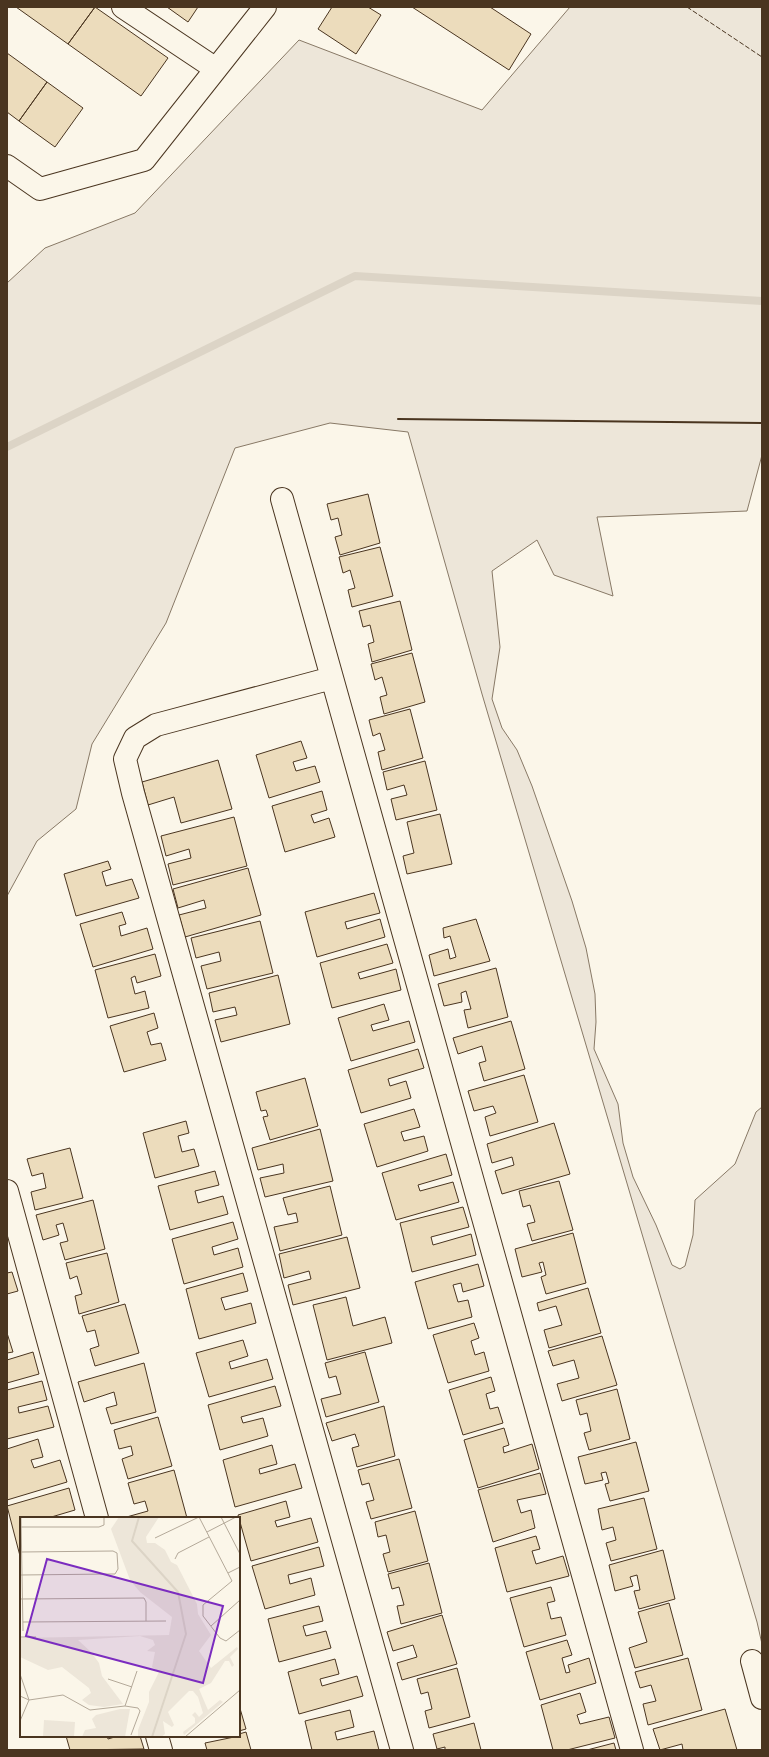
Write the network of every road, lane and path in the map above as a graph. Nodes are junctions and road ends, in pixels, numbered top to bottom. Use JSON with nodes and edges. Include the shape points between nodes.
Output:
{"nodes":[{"id":1,"x":123,"y":7,"type":"edge"},
{"id":2,"x":264,"y":7,"type":"edge"},
{"id":3,"x":216,"y":69,"type":"junction"},
{"id":4,"x":7,"y":166,"type":"edge"},
{"id":5,"x":282,"y":499,"type":"dead end"},
{"id":6,"x":332,"y":678,"type":"junction"},
{"id":7,"x":7,"y":1191,"type":"edge"},
{"id":8,"x":97,"y":1517,"type":"edge"},
{"id":9,"x":752,"y":1661,"type":"dead end"},
{"id":10,"x":762,"y":1698,"type":"edge"},
{"id":11,"x":157,"y":1737,"type":"edge"},
{"id":12,"x":161,"y":1750,"type":"edge"},
{"id":13,"x":402,"y":1750,"type":"edge"},
{"id":14,"x":632,"y":1750,"type":"edge"}],
"edges":[{"from":1,"to":3,"type":"lane"},
{"from":2,"to":3,"type":"lane"},
{"from":3,"to":4,"type":"lane","via":[[144,160],[40,189]]},
{"from":5,"to":6,"type":"lane"},
{"from":6,"to":13,"type":"lane","via":[[156,725],[135,738],[125,759]]},
{"from":6,"to":14,"type":"lane"},
{"from":7,"to":8,"type":"lane"},
{"from":9,"to":10,"type":"lane"},
{"from":11,"to":12,"type":"lane"}]}
